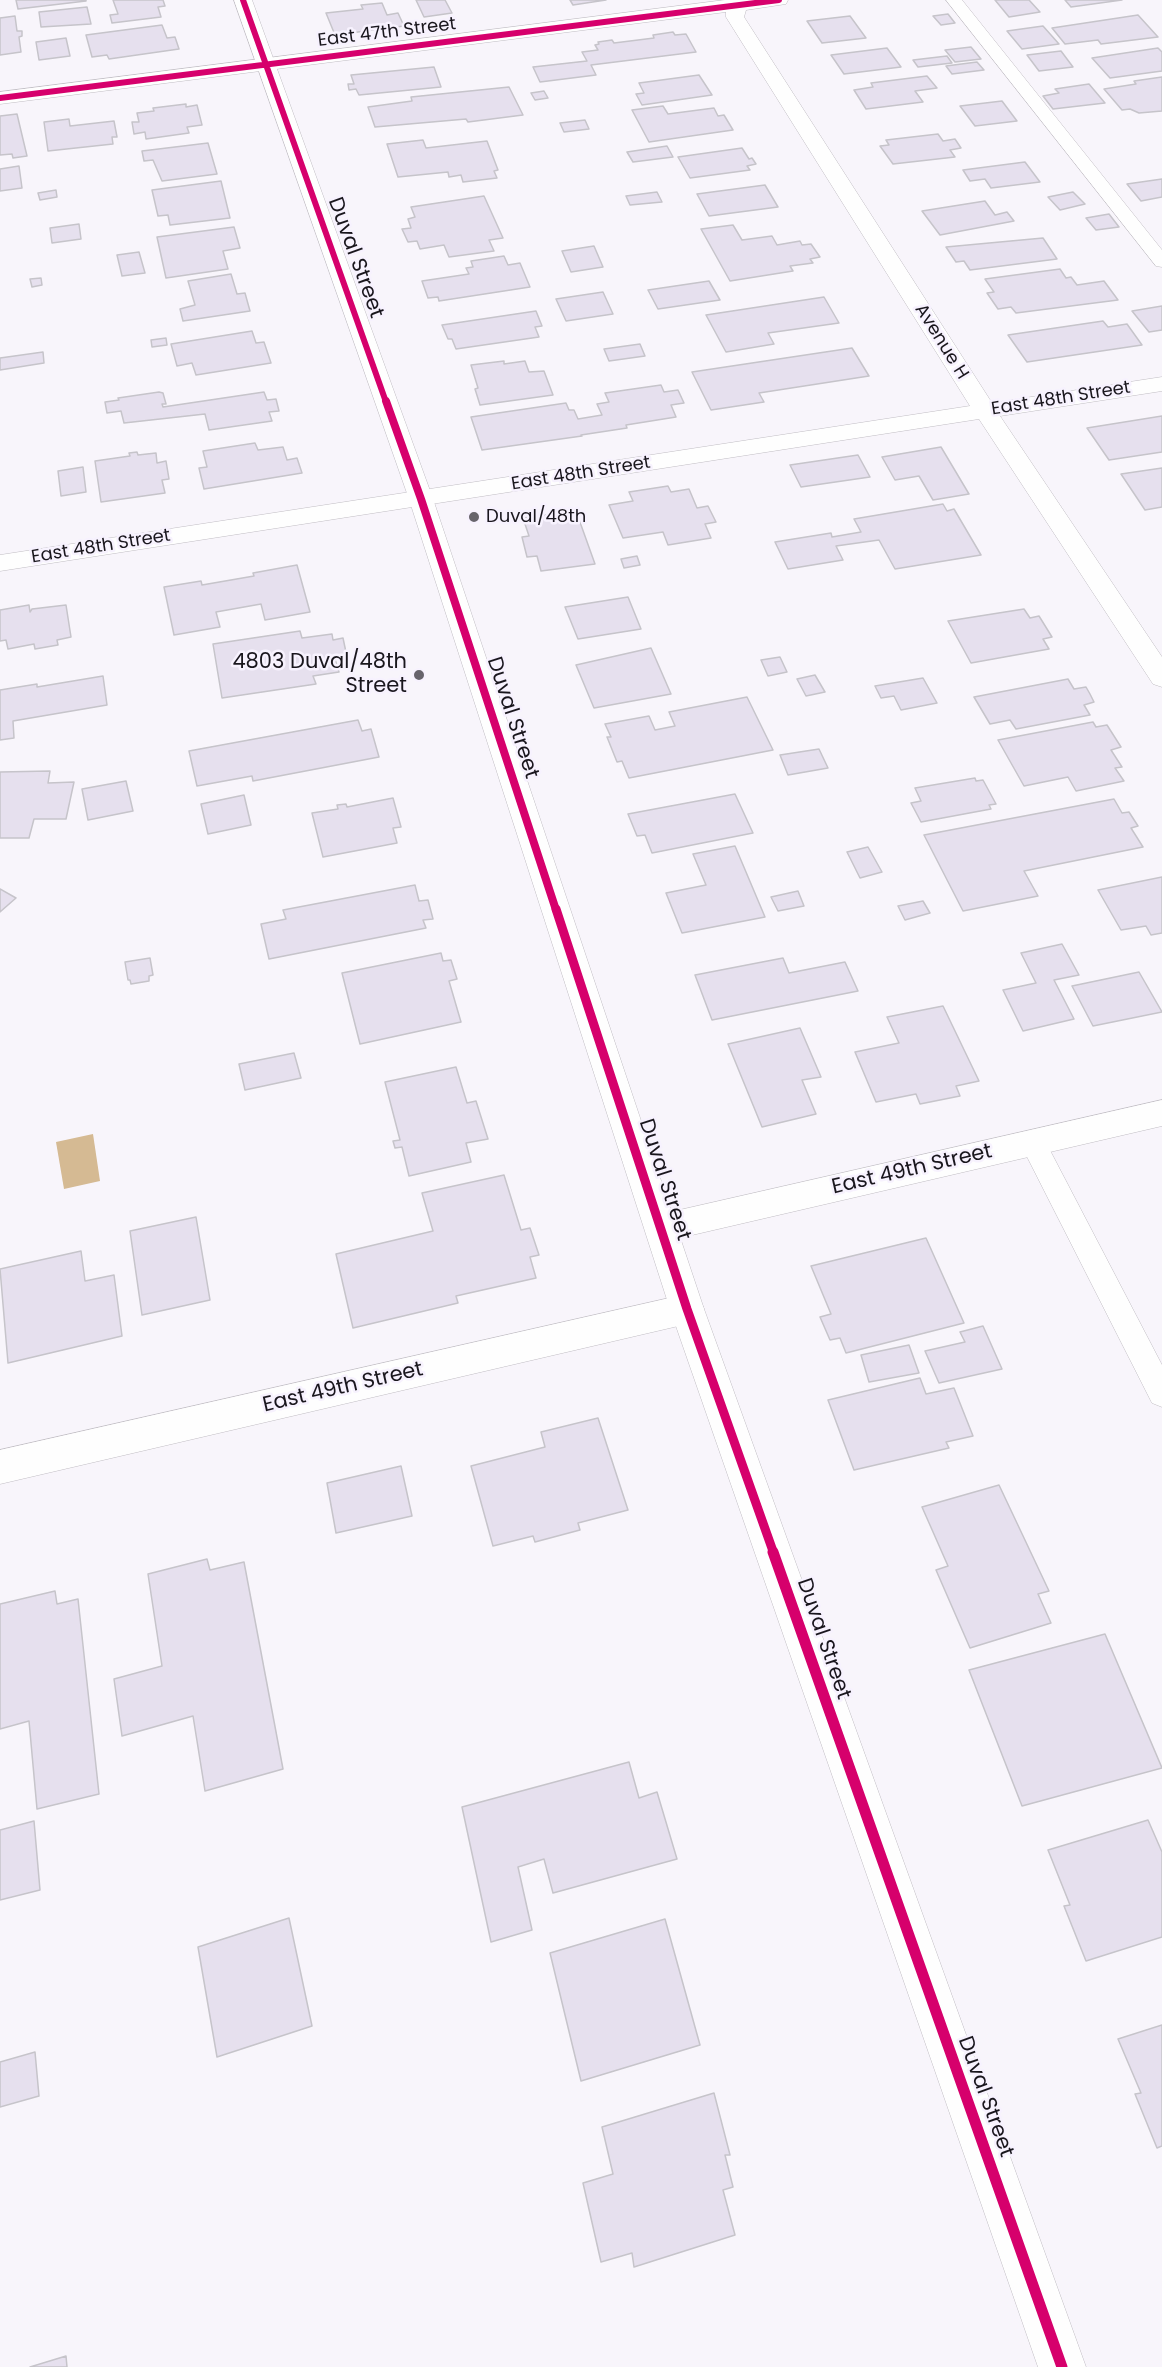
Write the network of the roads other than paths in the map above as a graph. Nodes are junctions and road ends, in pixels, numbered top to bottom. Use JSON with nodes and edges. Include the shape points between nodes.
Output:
{"nodes":[{"id":1,"x":243,"y":0,"type":"edge"},
{"id":2,"x":778,"y":0,"type":"edge"},
{"id":3,"x":954,"y":0,"type":"edge"},
{"id":4,"x":736,"y":2,"type":"edge"},
{"id":5,"x":267,"y":65,"type":"junction"},
{"id":6,"x":0,"y":98,"type":"edge"},
{"id":7,"x":1162,"y":262,"type":"edge"},
{"id":8,"x":1162,"y":384,"type":"edge"},
{"id":9,"x":985,"y":411,"type":"junction"},
{"id":10,"x":421,"y":499,"type":"junction"},
{"id":11,"x":0,"y":563,"type":"edge"},
{"id":12,"x":1162,"y":678,"type":"edge"},
{"id":13,"x":1162,"y":1113,"type":"edge"},
{"id":14,"x":1032,"y":1143,"type":"junction"},
{"id":15,"x":662,"y":1228,"type":"junction"},
{"id":16,"x":687,"y":1309,"type":"junction"},
{"id":17,"x":1162,"y":1394,"type":"edge"},
{"id":18,"x":0,"y":1467,"type":"edge"},
{"id":19,"x":1062,"y":2367,"type":"edge"}],
"edges":[{"from":1,"to":5,"type":"street","name":"Duval Street"},
{"from":2,"to":4,"type":"street","name":"East 47th Street"},
{"from":3,"to":7,"type":"lane"},
{"from":4,"to":5,"type":"street","name":"East 47th Street"},
{"from":4,"to":9,"type":"street","name":"Avenue H","via":[[735,18]]},
{"from":5,"to":6,"type":"street","name":"East 47th Street"},
{"from":5,"to":10,"type":"street","name":"Duval Street"},
{"from":8,"to":9,"type":"street","name":"East 48th Street"},
{"from":9,"to":10,"type":"street","name":"East 48th Street"},
{"from":9,"to":12,"type":"street","name":"Avenue H"},
{"from":10,"to":11,"type":"street","name":"East 48th Street"},
{"from":10,"to":15,"type":"street","name":"Duval Street"},
{"from":13,"to":14,"type":"street","name":"East 49th Street"},
{"from":14,"to":15,"type":"street","name":"East 49th Street"},
{"from":14,"to":17,"type":"lane"},
{"from":15,"to":16,"type":"street","name":"Duval Street"},
{"from":16,"to":18,"type":"street","name":"East 49th Street"},
{"from":16,"to":19,"type":"street","name":"Duval Street"}]}
